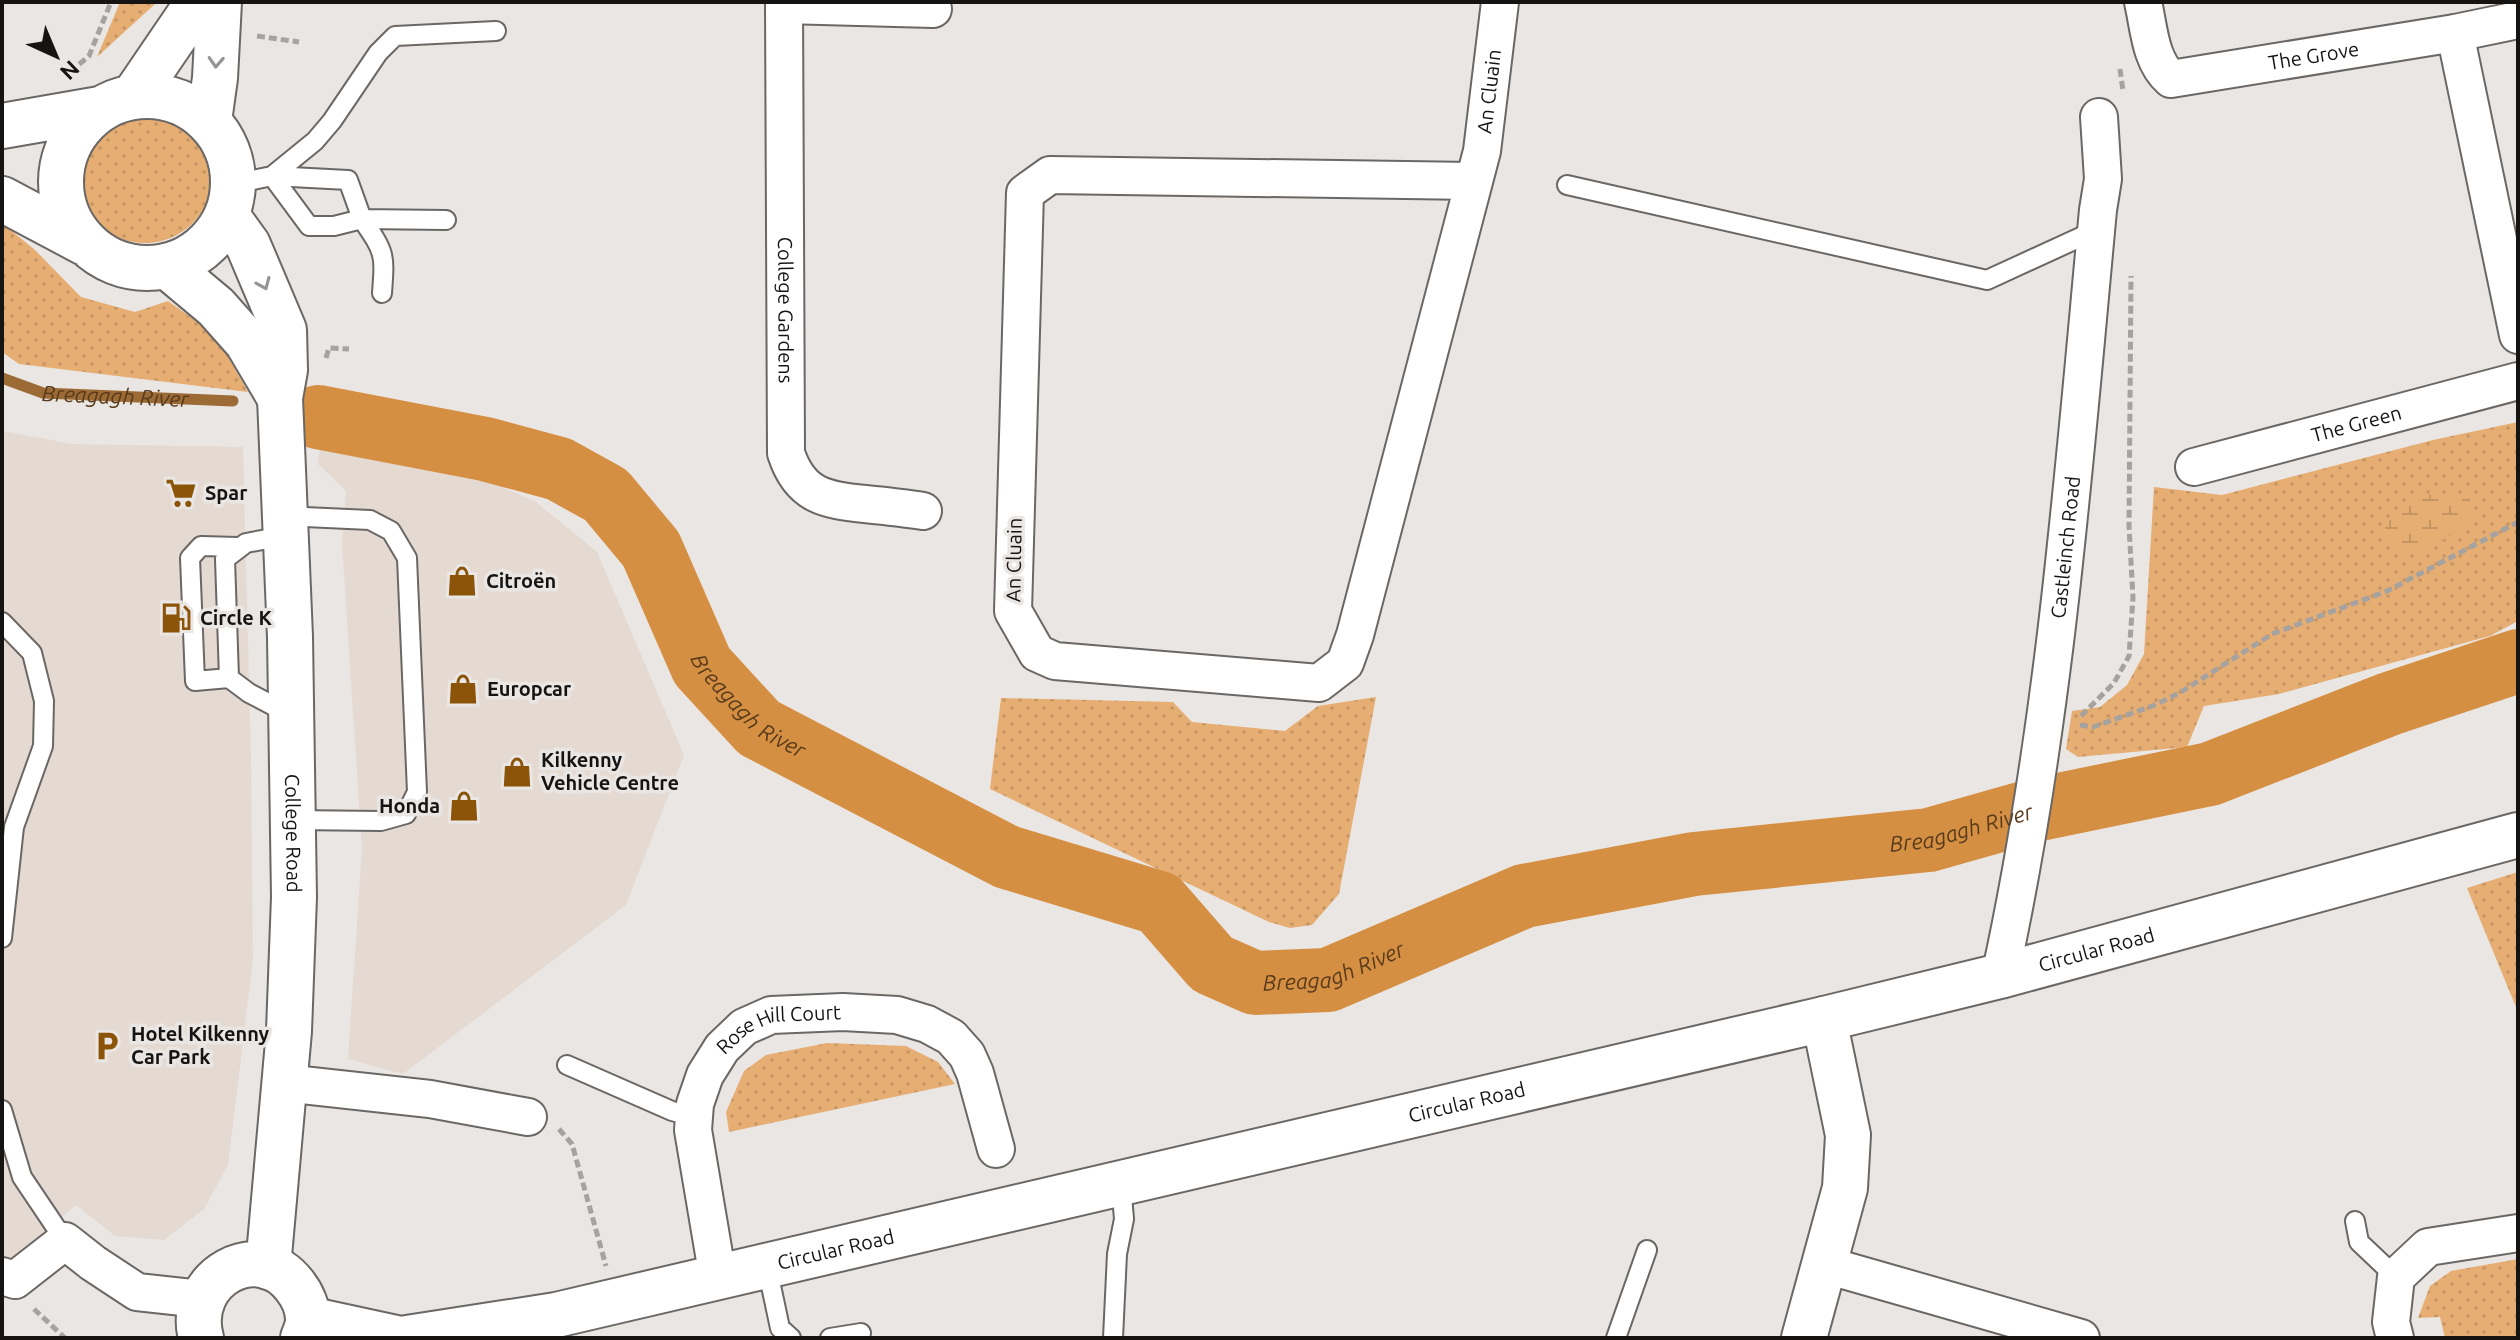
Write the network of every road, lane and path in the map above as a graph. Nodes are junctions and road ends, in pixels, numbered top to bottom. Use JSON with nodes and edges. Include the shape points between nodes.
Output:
{"nodes":[{"id":1,"x":111,"y":2,"type":"edge"},
{"id":2,"x":198,"y":2,"type":"edge"},
{"id":3,"x":219,"y":2,"type":"edge"},
{"id":4,"x":1500,"y":2,"type":"edge"},
{"id":5,"x":2143,"y":2,"type":"edge"},
{"id":6,"x":784,"y":3,"type":"edge"},
{"id":7,"x":933,"y":9,"type":"dead end"},
{"id":8,"x":2518,"y":20,"type":"edge"},
{"id":9,"x":496,"y":31,"type":"dead end"},
{"id":10,"x":2455,"y":33,"type":"junction"},
{"id":11,"x":247,"y":35,"type":"dead end"},
{"id":12,"x":299,"y":42,"type":"dead end"},
{"id":13,"x":2119,"y":63,"type":"dead end"},
{"id":14,"x":62,"y":76,"type":"dead end"},
{"id":15,"x":117,"y":103,"type":"junction"},
{"id":16,"x":2111,"y":104,"type":"joint"},
{"id":17,"x":209,"y":121,"type":"junction"},
{"id":18,"x":2,"y":126,"type":"edge"},
{"id":19,"x":1473,"y":181,"type":"junction"},
{"id":20,"x":1567,"y":185,"type":"dead end"},
{"id":21,"x":244,"y":192,"type":"junction"},
{"id":22,"x":2,"y":199,"type":"edge"},
{"id":23,"x":362,"y":219,"type":"junction"},
{"id":24,"x":446,"y":220,"type":"dead end"},
{"id":25,"x":2096,"y":230,"type":"junction"},
{"id":26,"x":85,"y":243,"type":"junction"},
{"id":27,"x":2131,"y":265,"type":"dead end"},
{"id":28,"x":167,"y":266,"type":"junction"},
{"id":29,"x":382,"y":293,"type":"dead end"},
{"id":30,"x":2518,"y":335,"type":"edge"},
{"id":31,"x":349,"y":349,"type":"dead end"},
{"id":32,"x":323,"y":366,"type":"dead end"},
{"id":33,"x":2518,"y":381,"type":"edge"},
{"id":34,"x":280,"y":398,"type":"junction"},
{"id":35,"x":2194,"y":467,"type":"dead end"},
{"id":36,"x":923,"y":511,"type":"dead end"},
{"id":37,"x":2518,"y":522,"type":"edge"},
{"id":38,"x":284,"y":526,"type":"junction"},
{"id":39,"x":238,"y":547,"type":"junction"},
{"id":40,"x":2,"y":622,"type":"edge"},
{"id":41,"x":229,"y":678,"type":"junction"},
{"id":42,"x":291,"y":715,"type":"junction"},
{"id":43,"x":292,"y":820,"type":"junction"},
{"id":44,"x":2518,"y":835,"type":"edge"},
{"id":45,"x":2,"y":938,"type":"edge"},
{"id":46,"x":2000,"y":976,"type":"junction"},
{"id":47,"x":1824,"y":1019,"type":"junction"},
{"id":48,"x":567,"y":1065,"type":"dead end"},
{"id":49,"x":284,"y":1083,"type":"junction"},
{"id":50,"x":2,"y":1110,"type":"edge"},
{"id":51,"x":528,"y":1117,"type":"joint"},
{"id":52,"x":694,"y":1117,"type":"junction"},
{"id":53,"x":996,"y":1149,"type":"dead end"},
{"id":54,"x":1121,"y":1184,"type":"junction"},
{"id":55,"x":2355,"y":1221,"type":"dead end"},
{"id":56,"x":2518,"y":1233,"type":"edge"},
{"id":57,"x":65,"y":1241,"type":"junction"},
{"id":58,"x":1647,"y":1250,"type":"dead end"},
{"id":59,"x":1826,"y":1265,"type":"junction"},
{"id":60,"x":268,"y":1267,"type":"junction"},
{"id":61,"x":767,"y":1267,"type":"junction"},
{"id":62,"x":2,"y":1276,"type":"edge"},
{"id":63,"x":2396,"y":1277,"type":"junction"},
{"id":64,"x":718,"y":1278,"type":"junction"},
{"id":65,"x":616,"y":1301,"type":"junction"},
{"id":66,"x":201,"y":1319,"type":"edge"},
{"id":67,"x":306,"y":1329,"type":"edge"},
{"id":68,"x":861,"y":1333,"type":"dead end"},
{"id":69,"x":396,"y":1338,"type":"edge"},
{"id":70,"x":407,"y":1338,"type":"edge"},
{"id":71,"x":791,"y":1338,"type":"edge"},
{"id":72,"x":830,"y":1338,"type":"edge"},
{"id":73,"x":1113,"y":1338,"type":"edge"},
{"id":74,"x":1616,"y":1338,"type":"edge"},
{"id":75,"x":1804,"y":1338,"type":"edge"},
{"id":76,"x":2081,"y":1338,"type":"edge"},
{"id":77,"x":2395,"y":1338,"type":"edge"}],
"edges":[{"from":1,"to":14,"type":"path","via":[[89,56]]},
{"from":2,"to":15,"type":"main road"},
{"from":3,"to":17,"type":"main road","one_way":true},
{"from":4,"to":19,"type":"street","name":"An Cluain","via":[[1482,151]]},
{"from":5,"to":10,"type":"street","name":"The Grove","via":[[2156,61],[2171,79],[2181,80]]},
{"from":6,"to":7,"type":"street","name":"College Gardens"},
{"from":6,"to":36,"type":"street","name":"College Gardens","via":[[786,453],[802,485],[817,495]]},
{"from":8,"to":10,"type":"street","name":"The Grove"},
{"from":9,"to":21,"type":"lane","via":[[395,36],[315,141]]},
{"from":10,"to":30,"type":"street"},
{"from":11,"to":12,"type":"path"},
{"from":13,"to":16,"type":"path"},
{"from":15,"to":17,"type":"main road","via":[[153,95],[192,108]]},
{"from":15,"to":18,"type":"main road"},
{"from":15,"to":26,"type":"main road","via":[[79,129],[61,169],[66,214]]},
{"from":16,"to":25,"type":"street","name":"Castleinch Road"},
{"from":17,"to":21,"type":"main road","via":[[221,136]]},
{"from":19,"to":19,"type":"street","name":"An Cluain","via":[[1345,663],[1319,683],[1055,661],[1037,653],[1013,611],[1025,193],[1050,175]]},
{"from":20,"to":25,"type":"lane","via":[[1987,280]]},
{"from":21,"to":23,"type":"lane","via":[[309,226]]},
{"from":21,"to":23,"type":"lane","via":[[348,180]]},
{"from":21,"to":28,"type":"main road","via":[[204,247]]},
{"from":21,"to":34,"type":"main road","name":"College Road","one_way":true,"via":[[248,245],[284,330]]},
{"from":22,"to":26,"type":"main road"},
{"from":23,"to":24,"type":"lane"},
{"from":23,"to":29,"type":"lane","via":[[385,259]]},
{"from":25,"to":46,"type":"street","name":"Castleinch Road","via":[[2072,499],[2038,763]]},
{"from":26,"to":28,"type":"main road","via":[[113,262]]},
{"from":27,"to":37,"type":"path","via":[[2129,656],[2114,683],[2072,725],[2093,727],[2155,705],[2272,634],[2387,591]]},
{"from":28,"to":34,"type":"main road","name":"College Road","via":[[216,307],[247,342]]},
{"from":31,"to":32,"type":"path","via":[[329,348]]},
{"from":33,"to":35,"type":"street","name":"The Green"},
{"from":34,"to":38,"type":"main road","name":"College Road"},
{"from":38,"to":39,"type":"lane"},
{"from":38,"to":42,"type":"main road","name":"College Road"},
{"from":38,"to":43,"type":"lane","via":[[370,520],[391,531],[407,558],[417,792],[406,814],[381,821]]},
{"from":39,"to":41,"type":"lane","via":[[225,559]]},
{"from":39,"to":41,"type":"lane","via":[[201,546],[190,558],[195,681]]},
{"from":40,"to":45,"type":"lane","via":[[32,653],[44,701],[43,746],[14,827]]},
{"from":41,"to":42,"type":"lane"},
{"from":42,"to":43,"type":"main road","name":"College Road"},
{"from":43,"to":49,"type":"main road","name":"College Road","via":[[293,935]]},
{"from":44,"to":46,"type":"main road","name":"Circular Road"},
{"from":46,"to":47,"type":"main road","name":"Circular Road"},
{"from":47,"to":54,"type":"main road","name":"Circular Road"},
{"from":47,"to":59,"type":"main road","via":[[1848,1135],[1845,1188]]},
{"from":48,"to":52,"type":"lane"},
{"from":49,"to":51,"type":"street","via":[[430,1099]]},
{"from":49,"to":60,"type":"main road","name":"College Road"},
{"from":50,"to":57,"type":"lane","via":[[22,1177]]},
{"from":51,"to":65,"type":"path","via":[[553,1124],[572,1144]]},
{"from":52,"to":53,"type":"street","name":"Rose Hill Court","via":[[705,1075],[744,1027],[771,1015],[897,1015],[951,1037],[967,1055]]},
{"from":52,"to":64,"type":"street","name":"Rose Hill Court"},
{"from":54,"to":61,"type":"main road","name":"Circular Road"},
{"from":54,"to":73,"type":"lane","via":[[1124,1219]]},
{"from":55,"to":63,"type":"lane","via":[[2359,1242]]},
{"from":56,"to":63,"type":"street","via":[[2428,1247]]},
{"from":57,"to":62,"type":"street","via":[[15,1280]]},
{"from":57,"to":66,"type":"street","via":[[137,1292]]},
{"from":58,"to":74,"type":"lane"},
{"from":59,"to":75,"type":"main road"},
{"from":59,"to":76,"type":"street"},
{"from":60,"to":66,"type":"main road","via":[[244,1265],[219,1275]]},
{"from":60,"to":67,"type":"main road","via":[[288,1277],[302,1296]]},
{"from":61,"to":64,"type":"main road","name":"Circular Road"},
{"from":61,"to":71,"type":"lane","via":[[780,1328]]},
{"from":63,"to":77,"type":"street","via":[[2391,1322]]},
{"from":64,"to":65,"type":"main road","name":"Circular Road"},
{"from":65,"to":70,"type":"main road","name":"Circular Road"},
{"from":67,"to":69,"type":"main road"},
{"from":68,"to":72,"type":"lane"}]}
